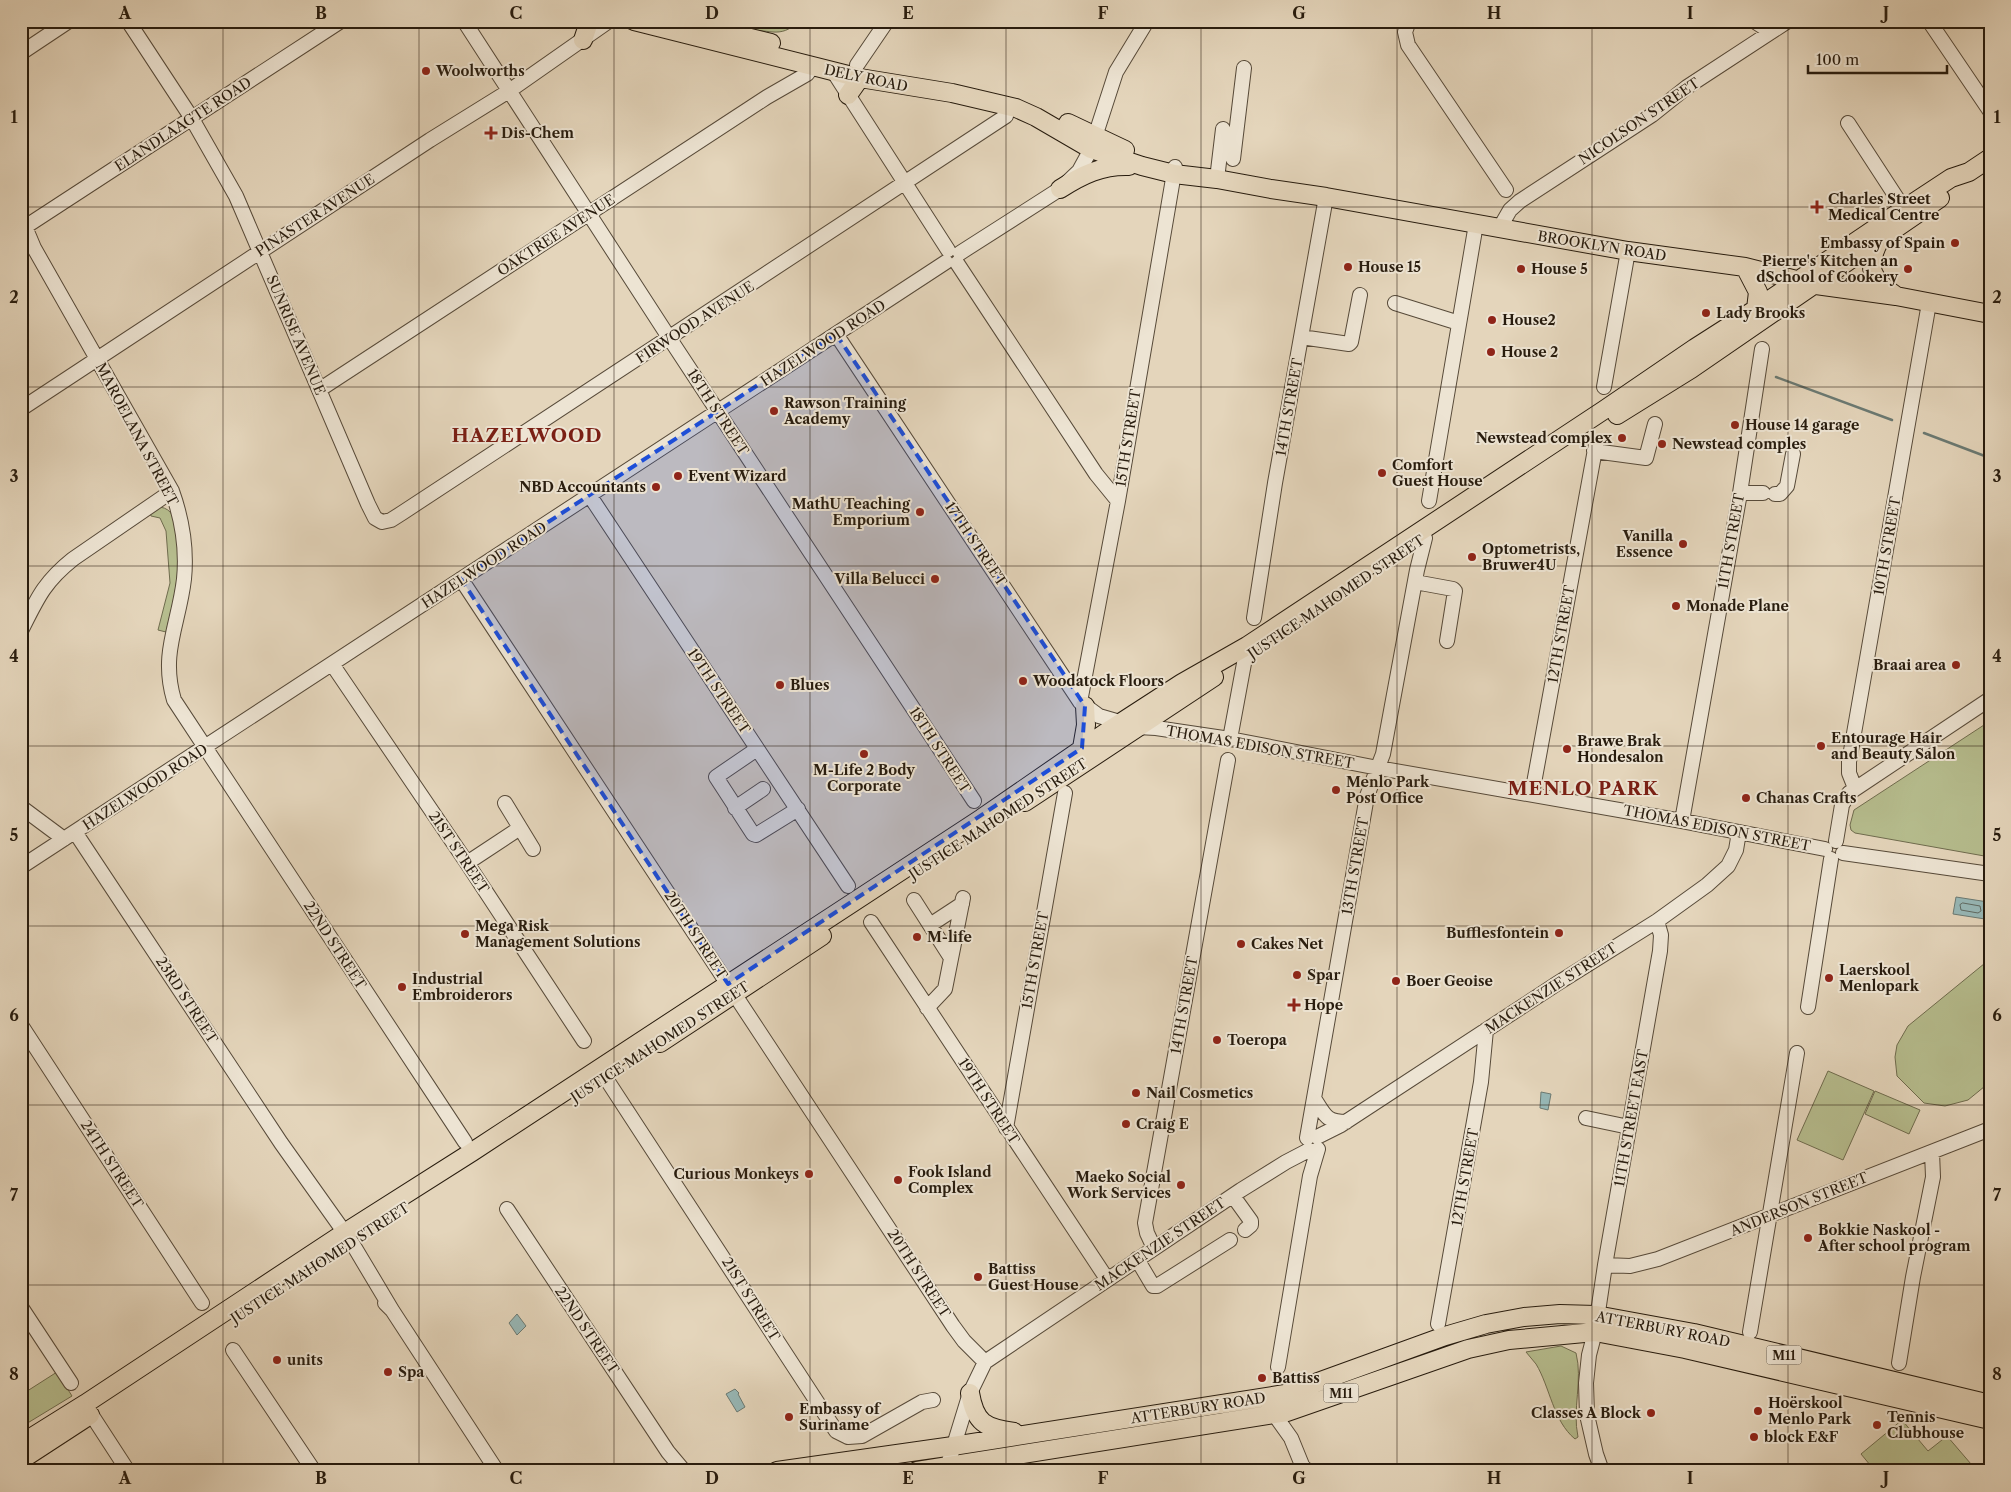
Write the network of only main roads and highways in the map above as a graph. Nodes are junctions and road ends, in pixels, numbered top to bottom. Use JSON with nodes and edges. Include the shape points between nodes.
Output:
{"nodes":[{"id":1,"x":585,"y":21,"type":"edge"},
{"id":2,"x":634,"y":21,"type":"edge"},
{"id":3,"x":682,"y":21,"type":"edge"},
{"id":4,"x":583,"y":40,"type":"road end"},
{"id":5,"x":798,"y":58,"type":"junction"},
{"id":6,"x":833,"y":71,"type":"junction"},
{"id":7,"x":858,"y":71,"type":"junction"},
{"id":8,"x":848,"y":95,"type":"road end"},
{"id":9,"x":1094,"y":143,"type":"junction"},
{"id":10,"x":1990,"y":158,"type":"edge"},
{"id":11,"x":1142,"y":166,"type":"junction"},
{"id":12,"x":1175,"y":170,"type":"junction"},
{"id":13,"x":1969,"y":172,"type":"junction"},
{"id":14,"x":1060,"y":189,"type":"road end"},
{"id":15,"x":1880,"y":240,"type":"junction"},
{"id":16,"x":1745,"y":267,"type":"junction"},
{"id":17,"x":1798,"y":280,"type":"junction"},
{"id":18,"x":1816,"y":285,"type":"junction"},
{"id":19,"x":1896,"y":296,"type":"junction"},
{"id":20,"x":1756,"y":309,"type":"junction"},
{"id":21,"x":1990,"y":314,"type":"edge"},
{"id":22,"x":1082,"y":704,"type":"road end"},
{"id":23,"x":1129,"y":725,"type":"junction"},
{"id":24,"x":1082,"y":748,"type":"junction"},
{"id":25,"x":732,"y":989,"type":"junction"},
{"id":26,"x":345,"y":1240,"type":"junction"},
{"id":27,"x":1595,"y":1324,"type":"junction"},
{"id":28,"x":970,"y":1392,"type":"road end"},
{"id":29,"x":1990,"y":1404,"type":"edge"},
{"id":30,"x":1990,"y":1420,"type":"edge"},
{"id":31,"x":1044,"y":1432,"type":"junction"},
{"id":32,"x":21,"y":1444,"type":"edge"},
{"id":33,"x":21,"y":1460,"type":"edge"},
{"id":34,"x":946,"y":1469,"type":"edge"},
{"id":35,"x":777,"y":1471,"type":"edge"},
{"id":36,"x":917,"y":1471,"type":"edge"}],
"edges":[{"from":1,"to":4,"type":"main road","via":[[587,28]]},
{"from":2,"to":5,"type":"main road","name":"DELY ROAD"},
{"from":3,"to":5,"type":"main road","name":"DELY ROAD"},
{"from":5,"to":6,"type":"main road","name":"DELY ROAD"},
{"from":5,"to":6,"type":"main road","via":[[825,63]]},
{"from":5,"to":7,"type":"main road","name":"DELY ROAD"},
{"from":6,"to":7,"type":"main road","name":"DELY ROAD"},
{"from":7,"to":8,"type":"main road"},
{"from":7,"to":9,"type":"main road","name":"DELY ROAD","via":[[1016,100]]},
{"from":9,"to":11,"type":"main road","name":"BROOKLYN ROAD"},
{"from":9,"to":12,"type":"main road","name":"BROOKLYN ROAD"},
{"from":10,"to":13,"type":"main road","name":"JUSTICE MAHOMED STREET"},
{"from":11,"to":12,"type":"main road","name":"BROOKLYN ROAD"},
{"from":11,"to":14,"type":"main road","via":[[1106,167]]},
{"from":12,"to":16,"type":"main road","name":"BROOKLYN ROAD","via":[[1628,251]]},
{"from":13,"to":15,"type":"main road","name":"JUSTICE MAHOMED STREET","via":[[1957,185]]},
{"from":13,"to":17,"type":"main road","name":"JUSTICE MAHOMED STREET","via":[[1951,178]]},
{"from":15,"to":18,"type":"main road","name":"JUSTICE MAHOMED STREET"},
{"from":15,"to":19,"type":"main road","via":[[1872,262],[1874,277],[1879,285]]},
{"from":16,"to":17,"type":"main road","name":"BROOKLYN ROAD"},
{"from":16,"to":20,"type":"main road","via":[[1758,292]]},
{"from":17,"to":18,"type":"main road","name":"BROOKLYN ROAD"},
{"from":17,"to":20,"type":"main road","name":"JUSTICE MAHOMED STREET"},
{"from":18,"to":19,"type":"main road","name":"BROOKLYN ROAD"},
{"from":18,"to":23,"type":"main road","name":"JUSTICE MAHOMED STREET","via":[[1245,658]]},
{"from":19,"to":21,"type":"main road","name":"BROOKLYN ROAD"},
{"from":20,"to":23,"type":"main road","name":"JUSTICE MAHOMED STREET","via":[[1247,646],[1182,683]]},
{"from":22,"to":24,"type":"main road","via":[[1086,725]]},
{"from":23,"to":24,"type":"main road","name":"JUSTICE MAHOMED STREET"},
{"from":23,"to":25,"type":"main road","name":"JUSTICE MAHOMED STREET"},
{"from":24,"to":25,"type":"main road","name":"JUSTICE MAHOMED STREET"},
{"from":25,"to":26,"type":"main road","name":"JUSTICE MAHOMED STREET"},
{"from":25,"to":26,"type":"main road","name":"JUSTICE MAHOMED STREET","via":[[605,1077]]},
{"from":26,"to":32,"type":"main road","name":"JUSTICE MAHOMED STREET"},
{"from":26,"to":33,"type":"main road","name":"JUSTICE MAHOMED STREET"},
{"from":27,"to":29,"type":"main road","name":"ATTERBURY ROAD","number":"M11","via":[[1694,1333]]},
{"from":27,"to":30,"type":"main road","name":"ATTERBURY ROAD","number":"M11","via":[[1684,1349]]},
{"from":27,"to":31,"type":"main road","name":"ATTERBURY ROAD","number":"M11","via":[[1560,1314],[1486,1324],[1285,1394]]},
{"from":27,"to":34,"type":"main road","name":"ATTERBURY ROAD","number":"M11","via":[[1468,1349],[1274,1414]]},
{"from":28,"to":31,"type":"main road","via":[[975,1413],[993,1429]]},
{"from":31,"to":35,"type":"main road","name":"ATTERBURY ROAD","number":"M11"},
{"from":34,"to":36,"type":"main road","name":"ATTERBURY ROAD","number":"M11"}]}
